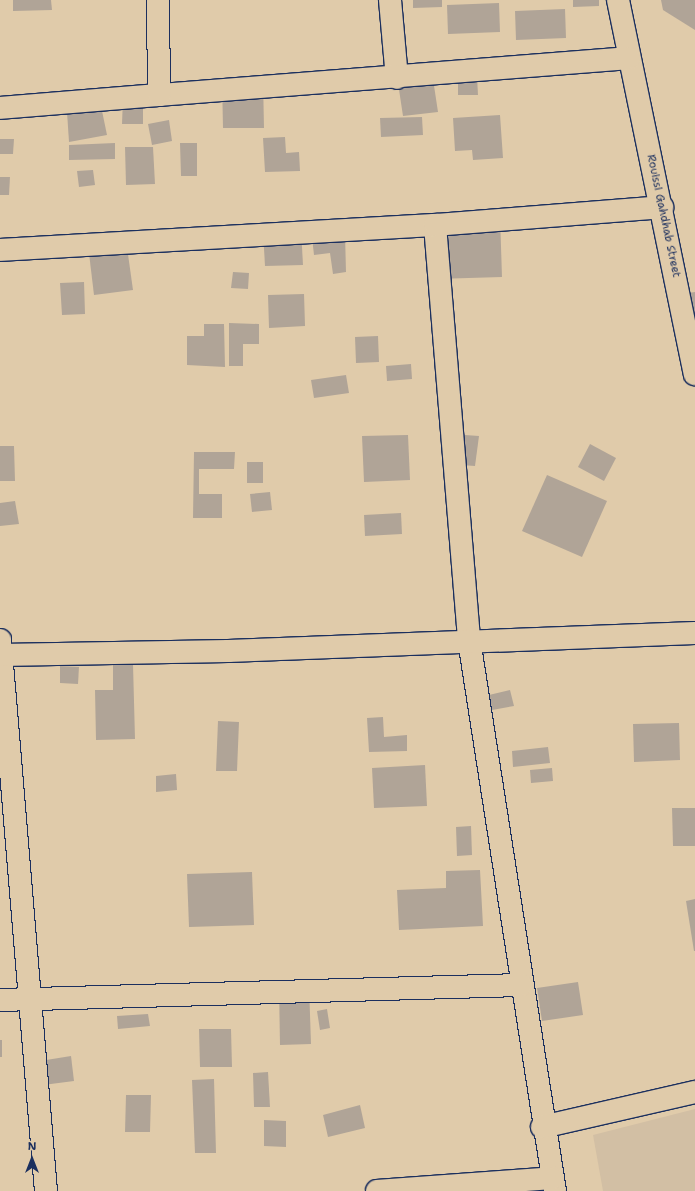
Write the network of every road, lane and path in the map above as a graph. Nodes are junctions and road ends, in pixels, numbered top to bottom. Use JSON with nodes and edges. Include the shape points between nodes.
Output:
{"nodes":[{"id":1,"x":158,"y":0,"type":"edge"},
{"id":2,"x":390,"y":0,"type":"edge"},
{"id":3,"x":618,"y":0,"type":"edge"},
{"id":4,"x":629,"y":58,"type":"junction"},
{"id":5,"x":397,"y":78,"type":"junction"},
{"id":6,"x":159,"y":95,"type":"junction"},
{"id":7,"x":0,"y":108,"type":"edge"},
{"id":8,"x":662,"y":207,"type":"junction"},
{"id":9,"x":435,"y":225,"type":"junction"},
{"id":10,"x":0,"y":250,"type":"edge"},
{"id":11,"x":695,"y":374,"type":"edge"},
{"id":12,"x":695,"y":633,"type":"edge"},
{"id":13,"x":469,"y":640,"type":"junction"},
{"id":14,"x":0,"y":650,"type":"edge"},
{"id":15,"x":521,"y":985,"type":"junction"},
{"id":16,"x":0,"y":1000,"type":"edge"},
{"id":17,"x":29,"y":1000,"type":"junction"},
{"id":18,"x":695,"y":1092,"type":"edge"},
{"id":19,"x":542,"y":1127,"type":"junction"},
{"id":20,"x":553,"y":1185,"type":"edge"},
{"id":21,"x":46,"y":1191,"type":"edge"},
{"id":22,"x":377,"y":1191,"type":"edge"}],
"edges":[{"from":1,"to":6,"type":"street"},
{"from":2,"to":5,"type":"street"},
{"from":3,"to":4,"type":"street","name":"Rouissi Gahdhab Street"},
{"from":4,"to":5,"type":"street"},
{"from":4,"to":8,"type":"street","name":"Rouissi Gahdhab Street"},
{"from":5,"to":6,"type":"street"},
{"from":6,"to":7,"type":"street"},
{"from":8,"to":9,"type":"street"},
{"from":8,"to":11,"type":"street","name":"Rouissi Gahdhab Street"},
{"from":9,"to":10,"type":"street"},
{"from":9,"to":13,"type":"street"},
{"from":12,"to":13,"type":"street"},
{"from":13,"to":14,"type":"street","via":[[228,651]]},
{"from":13,"to":15,"type":"street"},
{"from":14,"to":17,"type":"street"},
{"from":15,"to":17,"type":"street"},
{"from":15,"to":19,"type":"street"},
{"from":16,"to":17,"type":"street"},
{"from":17,"to":21,"type":"street"},
{"from":18,"to":19,"type":"street"},
{"from":19,"to":20,"type":"street"},
{"from":20,"to":22,"type":"street"}]}
